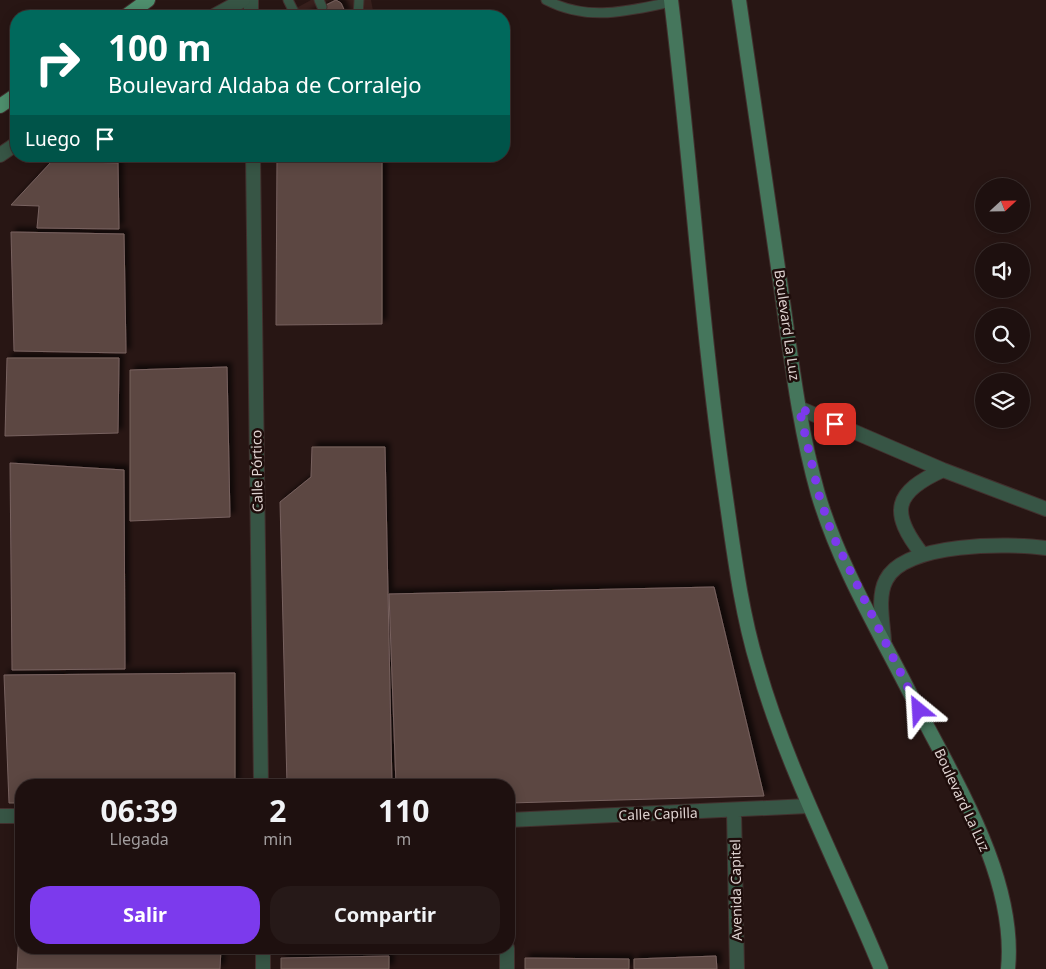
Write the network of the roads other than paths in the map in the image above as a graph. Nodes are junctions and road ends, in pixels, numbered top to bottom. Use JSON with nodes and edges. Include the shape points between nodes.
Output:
{"nodes":[{"id":1,"x":148,"y":0,"type":"edge"},
{"id":2,"x":243,"y":0,"type":"edge"},
{"id":3,"x":546,"y":0,"type":"edge"},
{"id":4,"x":739,"y":0,"type":"edge"},
{"id":5,"x":671,"y":1,"type":"edge"},
{"id":6,"x":134,"y":10,"type":"edge"},
{"id":7,"x":225,"y":10,"type":"edge"},
{"id":8,"x":253,"y":162,"type":"edge"},
{"id":9,"x":799,"y":408,"type":"junction"},
{"id":10,"x":943,"y":470,"type":"junction"},
{"id":11,"x":1046,"y":509,"type":"edge"},
{"id":12,"x":1046,"y":548,"type":"edge"},
{"id":13,"x":922,"y":554,"type":"junction"},
{"id":14,"x":884,"y":641,"type":"junction"},
{"id":15,"x":261,"y":779,"type":"edge"},
{"id":16,"x":808,"y":806,"type":"junction"},
{"id":17,"x":734,"y":811,"type":"junction"},
{"id":18,"x":0,"y":816,"type":"edge"},
{"id":19,"x":15,"y":816,"type":"edge"},
{"id":20,"x":515,"y":820,"type":"edge"},
{"id":21,"x":263,"y":954,"type":"edge"},
{"id":22,"x":506,"y":954,"type":"edge"},
{"id":23,"x":263,"y":969,"type":"edge"},
{"id":24,"x":507,"y":969,"type":"edge"},
{"id":25,"x":737,"y":969,"type":"edge"},
{"id":26,"x":881,"y":969,"type":"edge"},
{"id":27,"x":1008,"y":969,"type":"edge"}],
"edges":[{"from":1,"to":6,"type":"main road"},
{"from":2,"to":7,"type":"street"},
{"from":3,"to":5,"type":"lane","via":[[562,8],[588,14],[617,12]]},
{"from":4,"to":9,"type":"main road","name":"Boulevard La Luz"},
{"from":5,"to":16,"type":"main road","via":[[716,427],[730,525],[757,665],[781,742]]},
{"from":8,"to":15,"type":"street","name":"Calle Pórtico"},
{"from":9,"to":10,"type":"street"},
{"from":9,"to":14,"type":"main road","name":"Boulevard La Luz","via":[[819,495],[832,534]]},
{"from":10,"to":11,"type":"street"},
{"from":10,"to":13,"type":"street","via":[[923,479],[910,489],[904,500],[901,513],[904,527]]},
{"from":12,"to":13,"type":"street","via":[[985,547]]},
{"from":13,"to":14,"type":"street","via":[[897,566],[885,580],[882,598]]},
{"from":14,"to":27,"type":"main road","name":"Boulevard La Luz","via":[[972,817],[997,877],[1008,919]]},
{"from":16,"to":17,"type":"street","name":"Calle Capilla"},
{"from":16,"to":26,"type":"main road"},
{"from":17,"to":20,"type":"street","name":"Calle Capilla"},
{"from":17,"to":25,"type":"street","name":"Avenida Capitel"},
{"from":18,"to":19,"type":"street"},
{"from":21,"to":23,"type":"street"},
{"from":22,"to":24,"type":"street"}]}
